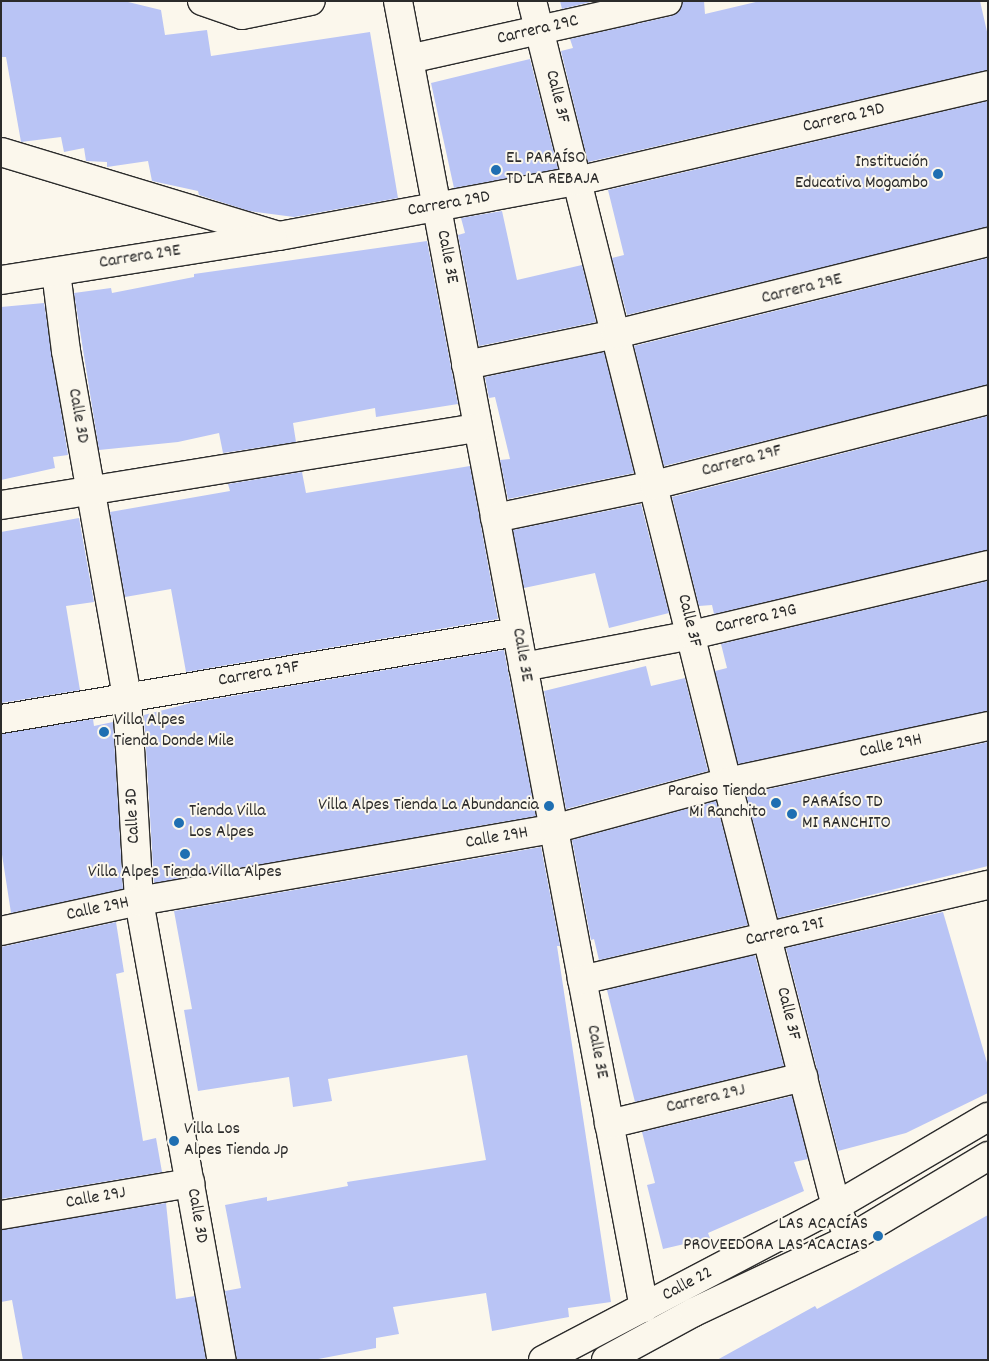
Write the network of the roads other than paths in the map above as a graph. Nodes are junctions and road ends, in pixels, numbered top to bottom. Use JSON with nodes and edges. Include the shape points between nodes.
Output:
{"nodes":[{"id":1,"x":202,"y":1,"type":"edge"},
{"id":2,"x":311,"y":1,"type":"edge"},
{"id":3,"x":398,"y":1,"type":"edge"},
{"id":4,"x":532,"y":1,"type":"edge"},
{"id":5,"x":668,"y":1,"type":"edge"},
{"id":6,"x":539,"y":31,"type":"junction"},
{"id":7,"x":408,"y":59,"type":"junction"},
{"id":8,"x":988,"y":85,"type":"edge"},
{"id":9,"x":1,"y":152,"type":"edge"},
{"id":10,"x":577,"y":181,"type":"junction"},
{"id":11,"x":436,"y":207,"type":"junction"},
{"id":12,"x":279,"y":236,"type":"junction"},
{"id":13,"x":988,"y":242,"type":"edge"},
{"id":14,"x":56,"y":272,"type":"junction"},
{"id":15,"x":1,"y":280,"type":"edge"},
{"id":16,"x":616,"y":334,"type":"junction"},
{"id":17,"x":466,"y":365,"type":"junction"},
{"id":18,"x":988,"y":400,"type":"edge"},
{"id":19,"x":478,"y":428,"type":"junction"},
{"id":20,"x":654,"y":485,"type":"junction"},
{"id":21,"x":91,"y":492,"type":"junction"},
{"id":22,"x":1,"y":505,"type":"edge"},
{"id":23,"x":495,"y":518,"type":"junction"},
{"id":24,"x":988,"y":565,"type":"edge"},
{"id":25,"x":517,"y":632,"type":"junction"},
{"id":26,"x":692,"y":635,"type":"junction"},
{"id":27,"x":523,"y":667,"type":"junction"},
{"id":28,"x":127,"y":698,"type":"junction"},
{"id":29,"x":1,"y":719,"type":"edge"},
{"id":30,"x":988,"y":726,"type":"edge"},
{"id":31,"x":727,"y":782,"type":"junction"},
{"id":32,"x":553,"y":829,"type":"junction"},
{"id":33,"x":986,"y":891,"type":"edge"},
{"id":34,"x":138,"y":901,"type":"junction"},
{"id":35,"x":1,"y":931,"type":"edge"},
{"id":36,"x":768,"y":937,"type":"junction"},
{"id":37,"x":582,"y":980,"type":"junction"},
{"id":38,"x":803,"y":1077,"type":"junction"},
{"id":39,"x":988,"y":1117,"type":"edge"},
{"id":40,"x":609,"y":1124,"type":"junction"},
{"id":41,"x":988,"y":1156,"type":"edge"},
{"id":42,"x":190,"y":1183,"type":"junction"},
{"id":43,"x":836,"y":1206,"type":"junction"},
{"id":44,"x":1,"y":1215,"type":"edge"},
{"id":45,"x":850,"y":1239,"type":"junction"},
{"id":46,"x":644,"y":1308,"type":"junction"},
{"id":47,"x":222,"y":1360,"type":"edge"},
{"id":48,"x":543,"y":1360,"type":"edge"},
{"id":49,"x":606,"y":1360,"type":"edge"}],
"edges":[{"from":1,"to":2,"type":"street","via":[[242,15]]},
{"from":3,"to":7,"type":"street","name":"Calle 3E"},
{"from":4,"to":6,"type":"street","name":"Calle 3F"},
{"from":5,"to":6,"type":"street","name":"Carrera 29C"},
{"from":6,"to":7,"type":"street","name":"Carrera 29C"},
{"from":6,"to":10,"type":"street","name":"Calle 3F"},
{"from":7,"to":11,"type":"street","name":"Calle 3E"},
{"from":8,"to":10,"type":"street","name":"Carrera 29D"},
{"from":9,"to":12,"type":"street","name":"Carrera 29D"},
{"from":10,"to":11,"type":"street","name":"Carrera 29D"},
{"from":10,"to":16,"type":"street","name":"Calle 3F"},
{"from":11,"to":12,"type":"street","name":"Carrera 29D"},
{"from":11,"to":17,"type":"street","name":"Calle 3E"},
{"from":12,"to":14,"type":"street","name":"Carrera 29E"},
{"from":13,"to":16,"type":"street","name":"Carrera 29E"},
{"from":14,"to":15,"type":"street","name":"Carrera 29E"},
{"from":14,"to":21,"type":"street","name":"Calle 3D"},
{"from":16,"to":17,"type":"street","name":"Carrera 29E"},
{"from":16,"to":20,"type":"street","name":"Calle 3F"},
{"from":17,"to":19,"type":"street","name":"Calle 3E"},
{"from":18,"to":20,"type":"street","name":"Carrera 29F"},
{"from":19,"to":21,"type":"street"},
{"from":19,"to":23,"type":"street","name":"Calle 3E"},
{"from":20,"to":23,"type":"street","name":"Carrera 29F"},
{"from":20,"to":26,"type":"street","name":"Calle 3F"},
{"from":21,"to":22,"type":"street"},
{"from":21,"to":28,"type":"street","name":"Calle 3D"},
{"from":23,"to":25,"type":"street","name":"Calle 3E"},
{"from":24,"to":26,"type":"street","name":"Carrera 29G"},
{"from":25,"to":27,"type":"street","name":"Calle 3E"},
{"from":25,"to":28,"type":"street","name":"Carrera 29F"},
{"from":26,"to":27,"type":"street","name":"Carrera 29G"},
{"from":26,"to":31,"type":"street","name":"Calle 3F"},
{"from":27,"to":32,"type":"street","name":"Calle 3E"},
{"from":28,"to":29,"type":"street","name":"Carrera 29F"},
{"from":28,"to":34,"type":"street","name":"Calle 3D"},
{"from":30,"to":31,"type":"street","name":"Calle 29H"},
{"from":31,"to":32,"type":"street","name":"Calle 29H"},
{"from":31,"to":36,"type":"street","name":"Calle 3F"},
{"from":32,"to":34,"type":"street","name":"Calle 29H"},
{"from":32,"to":37,"type":"street","name":"Calle 3E"},
{"from":33,"to":36,"type":"street","name":"Carrera 29I"},
{"from":34,"to":35,"type":"street","name":"Calle 29H"},
{"from":34,"to":42,"type":"street","name":"Calle 3D"},
{"from":36,"to":37,"type":"street","name":"Carrera 29I"},
{"from":36,"to":38,"type":"street","name":"Calle 3F"},
{"from":37,"to":40,"type":"street","name":"Calle 3E"},
{"from":38,"to":40,"type":"street","name":"Carrera 29J"},
{"from":38,"to":43,"type":"street","name":"Calle 3F"},
{"from":39,"to":43,"type":"street","name":"Calle 22"},
{"from":40,"to":46,"type":"street","name":"Calle 3E"},
{"from":41,"to":45,"type":"street","name":"Calle 22"},
{"from":42,"to":44,"type":"street","name":"Calle 29J"},
{"from":42,"to":47,"type":"street","name":"Calle 3D"},
{"from":43,"to":45,"type":"street","name":"Calle 3F"},
{"from":43,"to":46,"type":"street","name":"Calle 22"},
{"from":45,"to":49,"type":"street","name":"Calle 22","via":[[694,1312]]},
{"from":46,"to":48,"type":"street","name":"Calle 22"}]}
